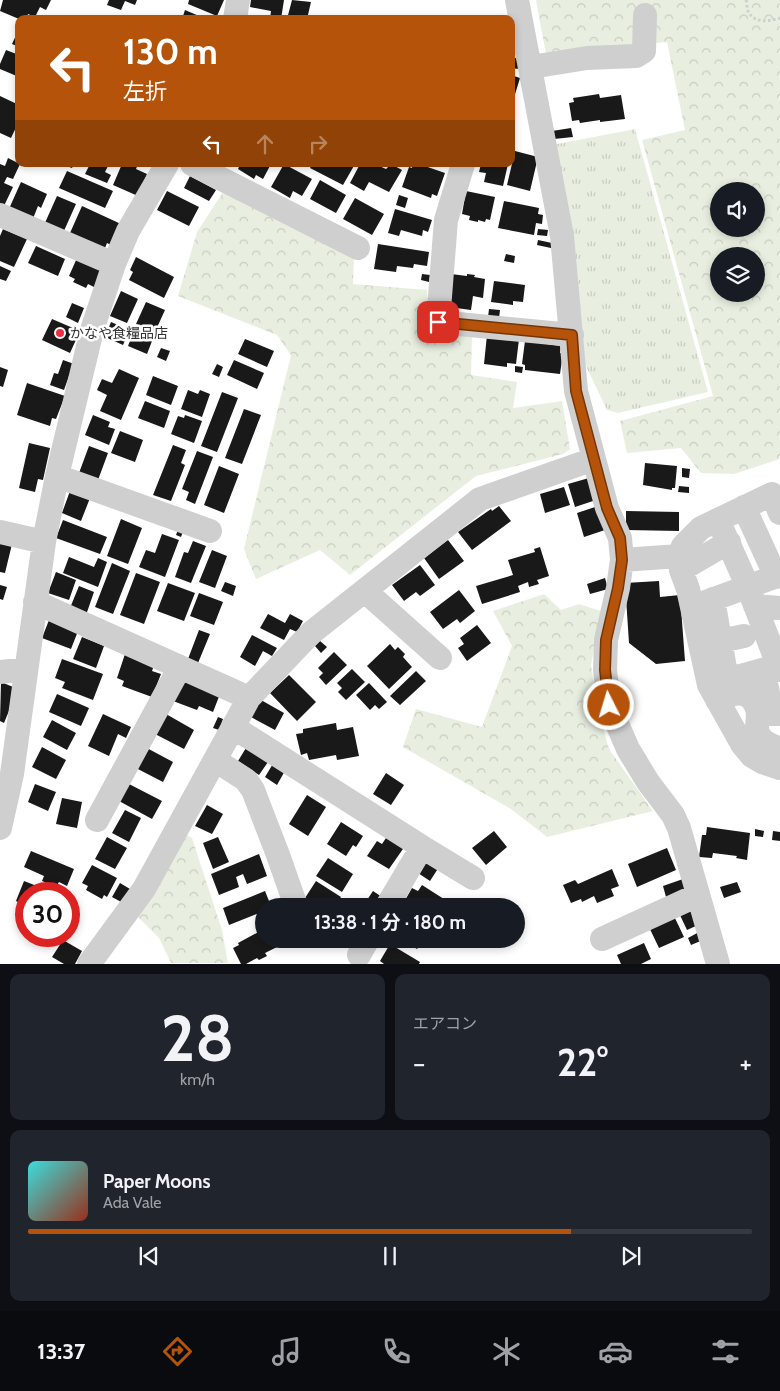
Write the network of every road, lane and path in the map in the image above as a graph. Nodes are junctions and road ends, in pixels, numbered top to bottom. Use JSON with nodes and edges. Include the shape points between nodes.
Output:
{"nodes":[{"id":1,"x":238,"y":0,"type":"edge"},
{"id":2,"x":746,"y":0,"type":"edge"},
{"id":3,"x":516,"y":12,"type":"edge"},
{"id":4,"x":236,"y":15,"type":"edge"},
{"id":5,"x":645,"y":15,"type":"dead end"},
{"id":6,"x":780,"y":18,"type":"edge"},
{"id":7,"x":531,"y":67,"type":"junction"},
{"id":8,"x":165,"y":167,"type":"edge"},
{"id":9,"x":198,"y":167,"type":"edge"},
{"id":10,"x":462,"y":167,"type":"edge"},
{"id":11,"x":0,"y":215,"type":"edge"},
{"id":12,"x":358,"y":248,"type":"dead end"},
{"id":13,"x":114,"y":264,"type":"junction"},
{"id":14,"x":572,"y":335,"type":"junction"},
{"id":15,"x":594,"y":459,"type":"junction"},
{"id":16,"x":57,"y":476,"type":"junction"},
{"id":17,"x":777,"y":499,"type":"edge"},
{"id":18,"x":744,"y":507,"type":"junction"},
{"id":19,"x":718,"y":520,"type":"junction"},
{"id":20,"x":210,"y":531,"type":"dead end"},
{"id":21,"x":0,"y":532,"type":"edge"},
{"id":22,"x":44,"y":542,"type":"junction"},
{"id":23,"x":771,"y":543,"type":"edge"},
{"id":24,"x":732,"y":550,"type":"junction"},
{"id":25,"x":622,"y":560,"type":"junction"},
{"id":26,"x":680,"y":563,"type":"junction"},
{"id":27,"x":768,"y":586,"type":"edge"},
{"id":28,"x":364,"y":591,"type":"junction"},
{"id":29,"x":36,"y":602,"type":"junction"},
{"id":30,"x":702,"y":603,"type":"junction"},
{"id":31,"x":780,"y":608,"type":"edge"},
{"id":32,"x":744,"y":636,"type":"dead end"},
{"id":33,"x":720,"y":641,"type":"junction"},
{"id":34,"x":440,"y":658,"type":"dead end"},
{"id":35,"x":180,"y":667,"type":"junction"},
{"id":36,"x":779,"y":667,"type":"edge"},
{"id":37,"x":26,"y":669,"type":"junction"},
{"id":38,"x":0,"y":672,"type":"edge"},
{"id":39,"x":723,"y":685,"type":"junction"},
{"id":40,"x":249,"y":698,"type":"junction"},
{"id":41,"x":780,"y":714,"type":"edge"},
{"id":42,"x":233,"y":727,"type":"junction"},
{"id":43,"x":780,"y":748,"type":"edge"},
{"id":44,"x":215,"y":760,"type":"junction"},
{"id":45,"x":780,"y":768,"type":"edge"},
{"id":46,"x":97,"y":820,"type":"dead end"},
{"id":47,"x":0,"y":828,"type":"edge"},
{"id":48,"x":422,"y":847,"type":"junction"},
{"id":49,"x":473,"y":878,"type":"dead end"},
{"id":50,"x":698,"y":895,"type":"junction"},
{"id":51,"x":293,"y":898,"type":"edge"},
{"id":52,"x":392,"y":898,"type":"edge"},
{"id":53,"x":602,"y":939,"type":"dead end"},
{"id":54,"x":89,"y":964,"type":"edge"},
{"id":55,"x":718,"y":964,"type":"edge"}],
"edges":[{"from":1,"to":4,"type":"street"},
{"from":2,"to":6,"type":"path","via":[[749,12],[757,19],[769,21]]},
{"from":3,"to":7,"type":"street"},
{"from":5,"to":7,"type":"street","via":[[644,51],[636,56],[587,58]]},
{"from":7,"to":14,"type":"street","via":[[562,236]]},
{"from":8,"to":13,"type":"street","via":[[128,230]]},
{"from":9,"to":12,"type":"street"},
{"from":10,"to":14,"type":"street","via":[[446,220],[438,322]]},
{"from":11,"to":13,"type":"street"},
{"from":13,"to":16,"type":"street","via":[[92,330]]},
{"from":14,"to":15,"type":"street","via":[[576,391]]},
{"from":15,"to":25,"type":"street","via":[[607,508],[620,538]]},
{"from":15,"to":28,"type":"street","via":[[480,499]]},
{"from":16,"to":20,"type":"street"},
{"from":16,"to":22,"type":"street"},
{"from":17,"to":18,"type":"street"},
{"from":18,"to":19,"type":"street"},
{"from":18,"to":23,"type":"street"},
{"from":19,"to":24,"type":"street"},
{"from":19,"to":26,"type":"street","via":[[701,528],[683,546]]},
{"from":21,"to":22,"type":"street"},
{"from":22,"to":29,"type":"street"},
{"from":23,"to":24,"type":"street"},
{"from":23,"to":27,"type":"street"},
{"from":24,"to":26,"type":"street"},
{"from":24,"to":27,"type":"street"},
{"from":25,"to":26,"type":"street"},
{"from":25,"to":50,"type":"street","via":[[606,640],[609,705],[633,757],[673,814]]},
{"from":26,"to":30,"type":"street","via":[[688,589]]},
{"from":27,"to":30,"type":"street"},
{"from":27,"to":31,"type":"street"},
{"from":27,"to":36,"type":"street"},
{"from":28,"to":34,"type":"street"},
{"from":28,"to":40,"type":"street","via":[[311,633]]},
{"from":29,"to":35,"type":"street"},
{"from":29,"to":37,"type":"street"},
{"from":30,"to":33,"type":"street"},
{"from":30,"to":39,"type":"street"},
{"from":32,"to":33,"type":"street"},
{"from":33,"to":39,"type":"street"},
{"from":35,"to":40,"type":"street"},
{"from":35,"to":46,"type":"street"},
{"from":36,"to":39,"type":"street"},
{"from":37,"to":38,"type":"street"},
{"from":37,"to":47,"type":"street","via":[[12,774]]},
{"from":39,"to":41,"type":"street","via":[[767,687],[771,714]]},
{"from":39,"to":43,"type":"street","via":[[732,694],[743,694],[752,700],[758,710],[757,730],[762,739]]},
{"from":39,"to":45,"type":"street","via":[[742,744],[752,756]]},
{"from":40,"to":42,"type":"street"},
{"from":42,"to":44,"type":"street"},
{"from":42,"to":48,"type":"street"},
{"from":44,"to":51,"type":"street","via":[[246,780],[252,790]]},
{"from":44,"to":54,"type":"street","via":[[144,890]]},
{"from":48,"to":49,"type":"street"},
{"from":48,"to":52,"type":"street"},
{"from":50,"to":53,"type":"street"},
{"from":50,"to":55,"type":"street"}]}
